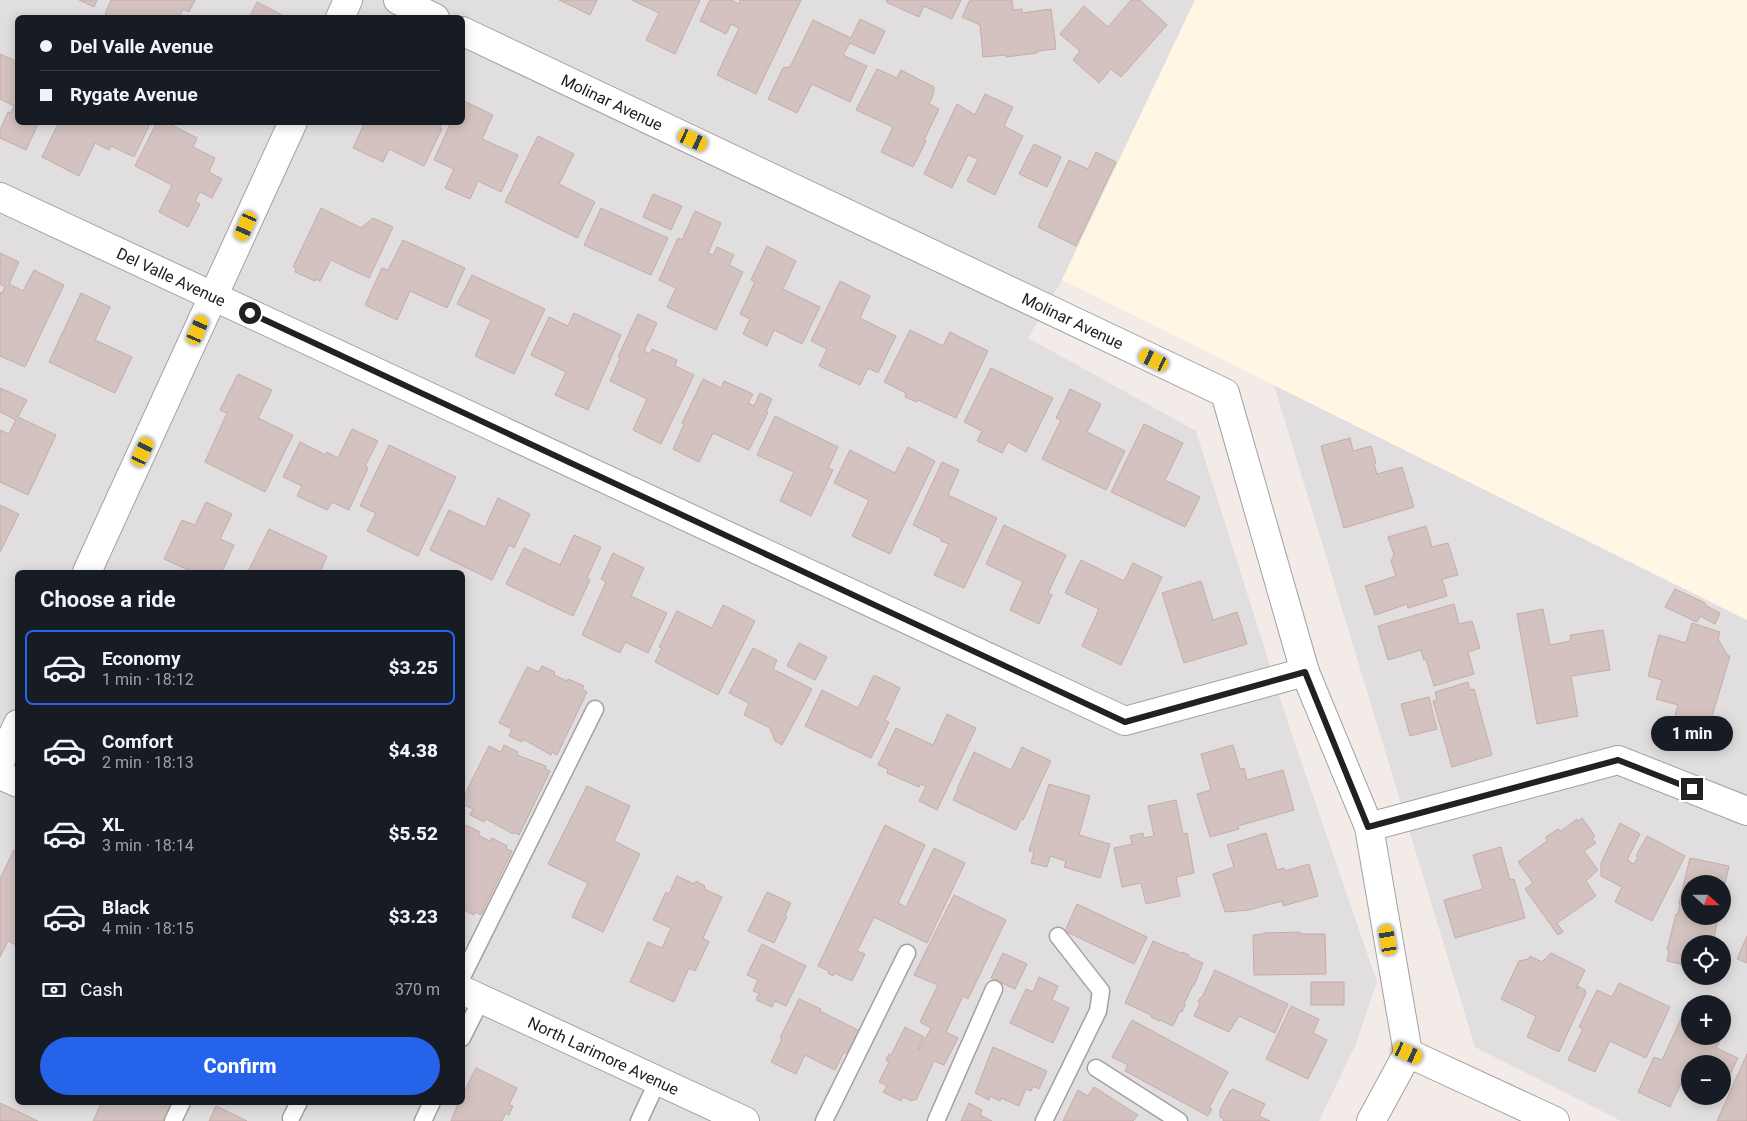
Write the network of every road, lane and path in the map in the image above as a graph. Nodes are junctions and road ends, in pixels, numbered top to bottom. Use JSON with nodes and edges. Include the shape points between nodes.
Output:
{"nodes":[{"id":1,"x":348,"y":0,"type":"edge"},
{"id":2,"x":398,"y":0,"type":"edge"},
{"id":3,"x":341,"y":15,"type":"edge"},
{"id":4,"x":429,"y":15,"type":"edge"},
{"id":5,"x":465,"y":31,"type":"edge"},
{"id":6,"x":292,"y":125,"type":"edge"},
{"id":7,"x":0,"y":197,"type":"edge"},
{"id":8,"x":214,"y":296,"type":"junction"},
{"id":9,"x":88,"y":570,"type":"edge"},
{"id":10,"x":1305,"y":672,"type":"junction"},
{"id":11,"x":595,"y":708,"type":"dead end"},
{"id":12,"x":0,"y":775,"type":"edge"},
{"id":13,"x":15,"y":782,"type":"edge"},
{"id":14,"x":1747,"y":811,"type":"edge"},
{"id":15,"x":1368,"y":827,"type":"junction"},
{"id":16,"x":1058,"y":936,"type":"dead end"},
{"id":17,"x":907,"y":953,"type":"dead end"},
{"id":18,"x":465,"y":972,"type":"edge"},
{"id":19,"x":994,"y":989,"type":"dead end"},
{"id":20,"x":472,"y":994,"type":"edge"},
{"id":21,"x":465,"y":1025,"type":"edge"},
{"id":22,"x":1408,"y":1053,"type":"junction"},
{"id":23,"x":1096,"y":1068,"type":"dead end"},
{"id":24,"x":658,"y":1080,"type":"junction"},
{"id":25,"x":181,"y":1105,"type":"edge"},
{"id":26,"x":298,"y":1105,"type":"edge"},
{"id":27,"x":431,"y":1105,"type":"edge"},
{"id":28,"x":291,"y":1118,"type":"dead end"},
{"id":29,"x":173,"y":1121,"type":"edge"},
{"id":30,"x":423,"y":1121,"type":"edge"},
{"id":31,"x":639,"y":1121,"type":"edge"},
{"id":32,"x":745,"y":1121,"type":"edge"},
{"id":33,"x":824,"y":1121,"type":"edge"},
{"id":34,"x":936,"y":1121,"type":"edge"},
{"id":35,"x":1044,"y":1121,"type":"edge"},
{"id":36,"x":1179,"y":1121,"type":"edge"},
{"id":37,"x":1371,"y":1121,"type":"edge"},
{"id":38,"x":1555,"y":1121,"type":"edge"}],
"edges":[{"from":1,"to":3,"type":"street"},
{"from":2,"to":4,"type":"street"},
{"from":5,"to":10,"type":"street","name":"Molinar Avenue","via":[[1225,393]]},
{"from":6,"to":8,"type":"street"},
{"from":7,"to":8,"type":"street","name":"Del Valle Avenue"},
{"from":8,"to":9,"type":"street"},
{"from":8,"to":10,"type":"street","name":"Del Valle Avenue","via":[[1125,722]]},
{"from":10,"to":15,"type":"street","name":"Molinar Avenue"},
{"from":11,"to":18,"type":"lane"},
{"from":12,"to":13,"type":"street"},
{"from":14,"to":15,"type":"street","via":[[1618,760]]},
{"from":15,"to":22,"type":"street","name":"Molinar Avenue"},
{"from":16,"to":35,"type":"lane","via":[[1101,990],[1098,1011]]},
{"from":17,"to":33,"type":"lane"},
{"from":19,"to":34,"type":"lane"},
{"from":20,"to":21,"type":"lane"},
{"from":20,"to":24,"type":"street","name":"North Larimore Avenue"},
{"from":22,"to":37,"type":"street"},
{"from":22,"to":38,"type":"street"},
{"from":23,"to":36,"type":"lane"},
{"from":24,"to":31,"type":"lane"},
{"from":24,"to":32,"type":"street","name":"North Larimore Avenue"},
{"from":25,"to":29,"type":"lane"},
{"from":26,"to":28,"type":"lane"},
{"from":27,"to":30,"type":"lane"}]}
